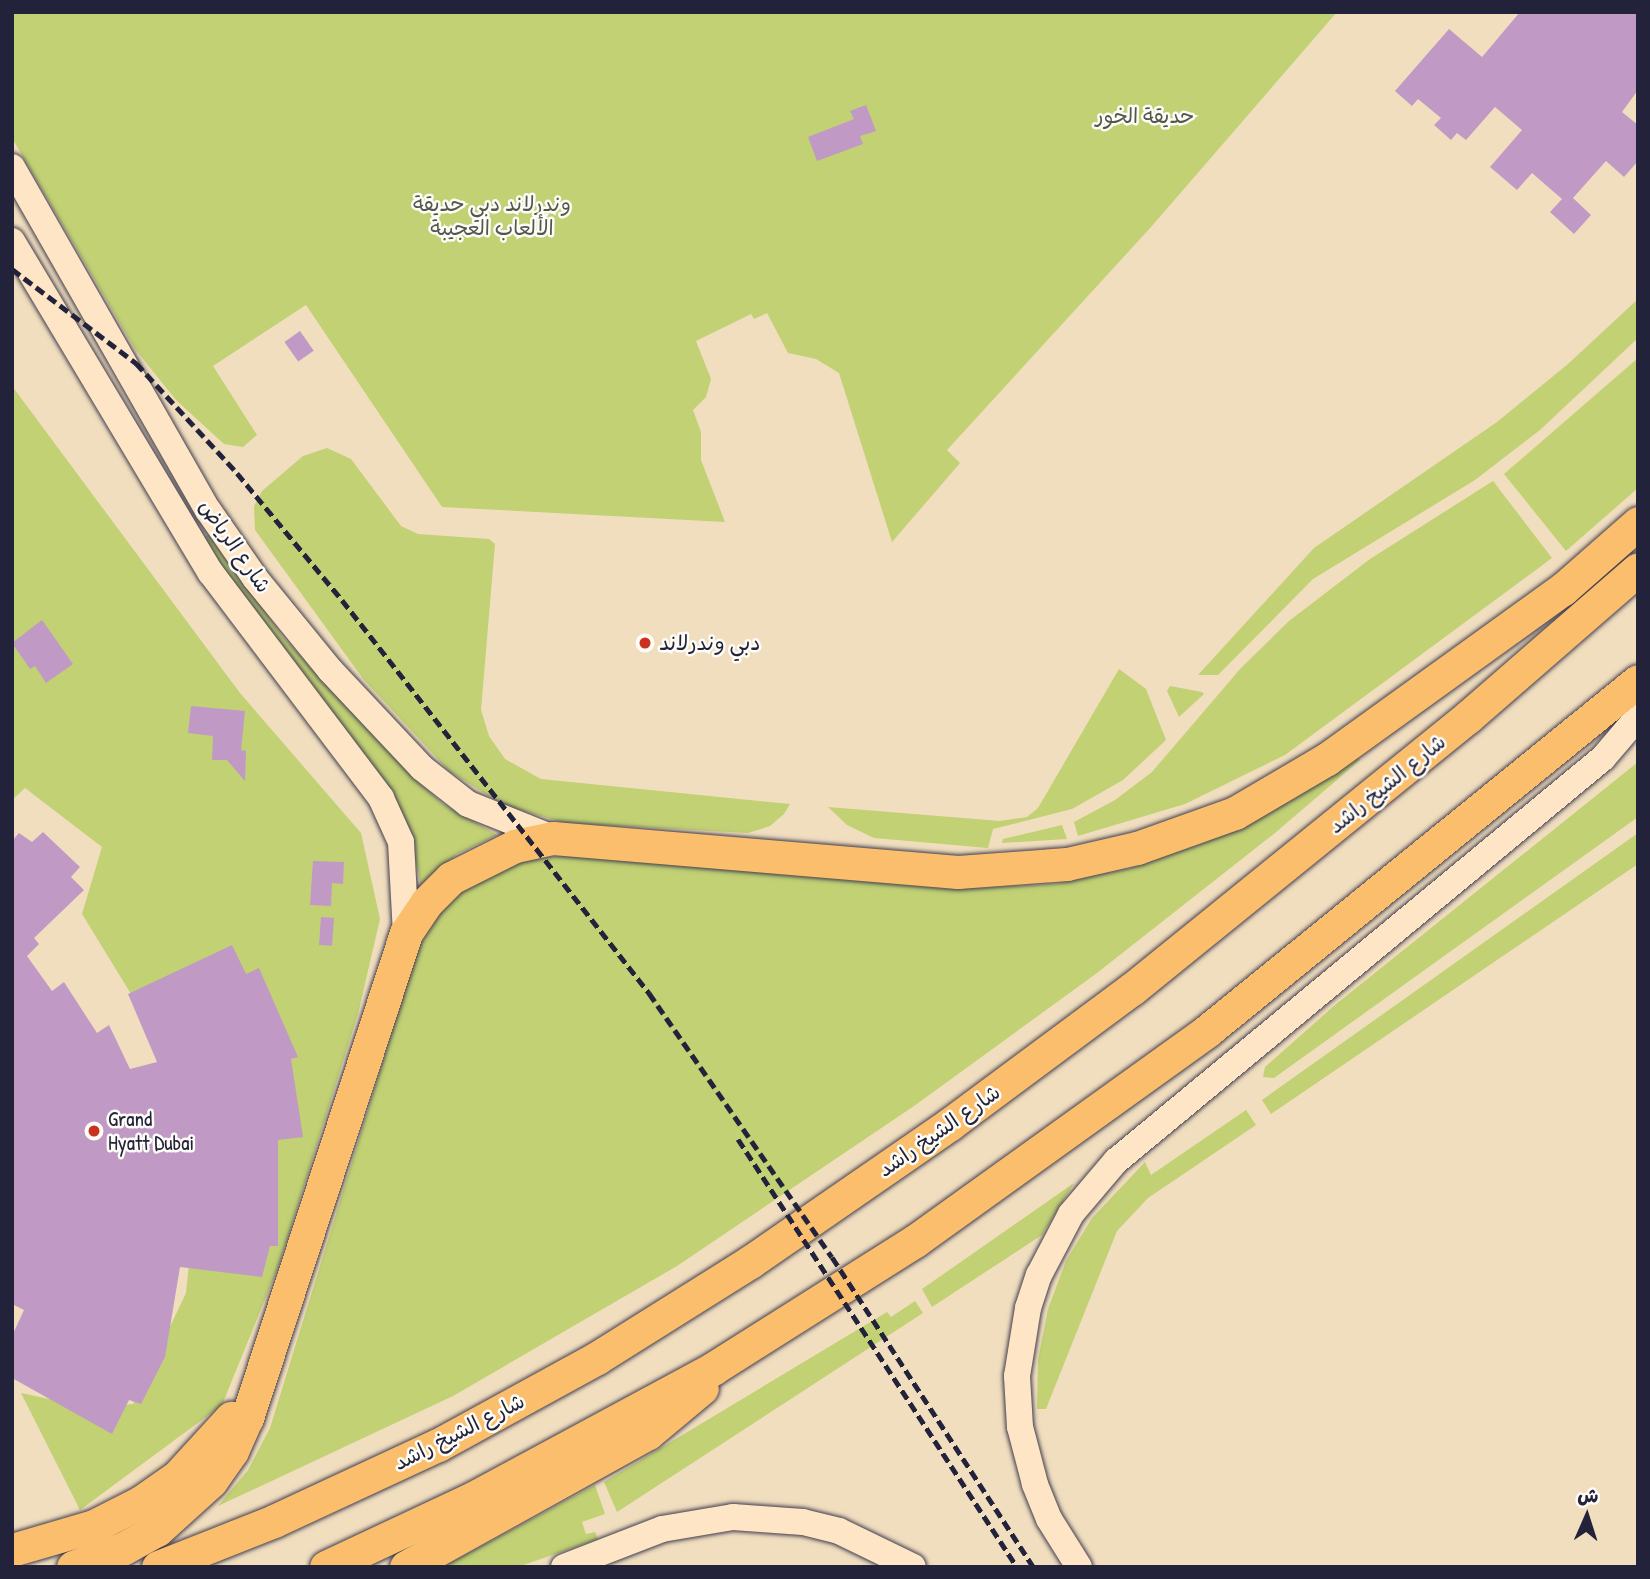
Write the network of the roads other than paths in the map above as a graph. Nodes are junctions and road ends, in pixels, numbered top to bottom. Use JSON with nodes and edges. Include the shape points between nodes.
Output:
{"nodes":[{"id":1,"x":12,"y":167,"type":"edge"},
{"id":2,"x":12,"y":242,"type":"edge"},
{"id":3,"x":135,"y":444,"type":"junction"},
{"id":4,"x":208,"y":510,"type":"junction"},
{"id":5,"x":1638,"y":523,"type":"edge"},
{"id":6,"x":1638,"y":569,"type":"edge"},
{"id":7,"x":1638,"y":681,"type":"edge"},
{"id":8,"x":1638,"y":717,"type":"edge"},
{"id":9,"x":552,"y":838,"type":"junction"},
{"id":10,"x":406,"y":933,"type":"junction"},
{"id":11,"x":714,"y":1368,"type":"junction"},
{"id":12,"x":258,"y":1383,"type":"junction"},
{"id":13,"x":12,"y":1550,"type":"edge"},
{"id":14,"x":73,"y":1567,"type":"edge"},
{"id":15,"x":158,"y":1567,"type":"edge"},
{"id":16,"x":326,"y":1567,"type":"edge"},
{"id":17,"x":406,"y":1567,"type":"edge"},
{"id":18,"x":564,"y":1567,"type":"edge"},
{"id":19,"x":913,"y":1567,"type":"edge"},
{"id":20,"x":1079,"y":1567,"type":"edge"}],
"edges":[{"from":1,"to":4,"type":"main road","name":"شارع الرياض"},
{"from":2,"to":3,"type":"main road","name":"شارع الرياض"},
{"from":3,"to":4,"type":"main road","via":[[182,500]]},
{"from":3,"to":10,"type":"main road","name":"شارع الرياض","via":[[229,600],[381,798],[401,842]]},
{"from":4,"to":9,"type":"main road","name":"شارع الرياض","via":[[330,670],[422,768],[468,804]]},
{"from":5,"to":9,"type":"highway","via":[[1563,589],[1327,759],[1235,813],[1137,848],[1067,864],[958,872]]},
{"from":6,"to":15,"type":"highway","name":"شارع الشيخ راشد","via":[[1468,718],[1132,989],[950,1124],[750,1262],[597,1358],[438,1445],[274,1521]]},
{"from":7,"to":11,"type":"highway","via":[[1206,1031],[915,1241]]},
{"from":8,"to":20,"type":"main road","via":[[1603,758],[1116,1161],[1071,1214],[1035,1286],[1017,1376],[1020,1427],[1035,1484],[1049,1519]]},
{"from":9,"to":10,"type":"highway","via":[[480,860],[426,903]]},
{"from":10,"to":12,"type":"highway"},
{"from":11,"to":16,"type":"highway","via":[[473,1498]]},
{"from":11,"to":17,"type":"highway","via":[[703,1387],[668,1420]]},
{"from":12,"to":13,"type":"highway","via":[[205,1450],[141,1502],[94,1525]]},
{"from":12,"to":14,"type":"highway","via":[[232,1451],[185,1508],[124,1548]]},
{"from":18,"to":19,"type":"main road","via":[[662,1529],[733,1517],[792,1521],[839,1531]]}]}
